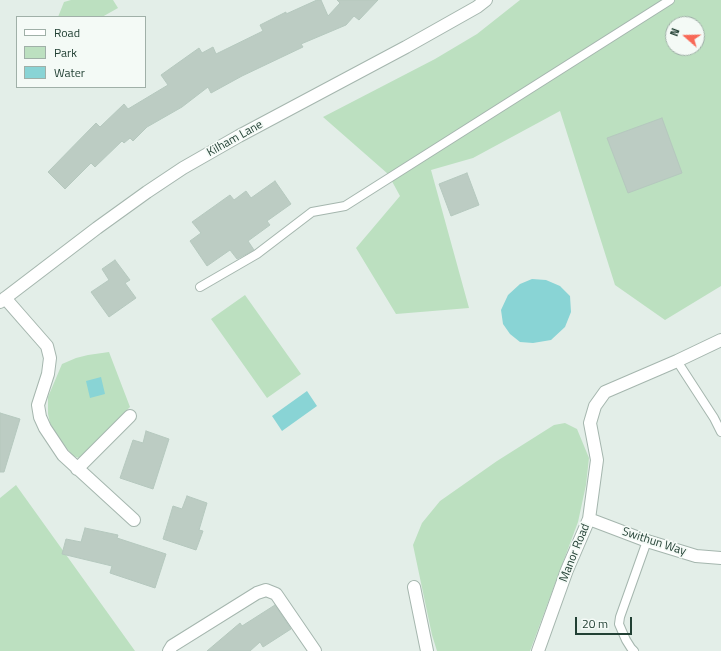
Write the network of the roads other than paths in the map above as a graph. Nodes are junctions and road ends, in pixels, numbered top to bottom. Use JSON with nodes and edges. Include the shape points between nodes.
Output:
{"nodes":[{"id":1,"x":670,"y":0,"type":"edge"},
{"id":2,"x":478,"y":2,"type":"edge"},
{"id":3,"x":200,"y":287,"type":"dead end"},
{"id":4,"x":3,"y":300,"type":"edge"},
{"id":5,"x":721,"y":340,"type":"edge"},
{"id":6,"x":678,"y":361,"type":"junction"},
{"id":7,"x":130,"y":416,"type":"dead end"},
{"id":8,"x":721,"y":432,"type":"edge"},
{"id":9,"x":77,"y":469,"type":"junction"},
{"id":10,"x":589,"y":519,"type":"junction"},
{"id":11,"x":134,"y":520,"type":"dead end"},
{"id":12,"x":647,"y":541,"type":"junction"},
{"id":13,"x":721,"y":558,"type":"edge"},
{"id":14,"x":414,"y":587,"type":"dead end"},
{"id":15,"x":169,"y":651,"type":"edge"},
{"id":16,"x":315,"y":651,"type":"edge"},
{"id":17,"x":427,"y":651,"type":"edge"},
{"id":18,"x":538,"y":651,"type":"edge"},
{"id":19,"x":634,"y":651,"type":"edge"}],
"edges":[{"from":1,"to":3,"type":"lane","via":[[345,206],[312,212],[257,254]]},
{"from":2,"to":4,"type":"street","name":"Kilham Lane","via":[[406,48],[184,168],[96,228]]},
{"from":4,"to":9,"type":"street","via":[[48,346],[50,358],[48,374],[38,405],[40,417],[63,455]]},
{"from":5,"to":6,"type":"street","name":"Manor Road"},
{"from":6,"to":8,"type":"lane"},
{"from":6,"to":10,"type":"street","name":"Manor Road","via":[[605,392],[596,406],[590,423],[597,460]]},
{"from":7,"to":9,"type":"street"},
{"from":9,"to":11,"type":"street"},
{"from":10,"to":12,"type":"street","name":"Swithun Way"},
{"from":10,"to":18,"type":"street","name":"Manor Road","via":[[567,570]]},
{"from":12,"to":13,"type":"street","name":"Swithun Way","via":[[696,556]]},
{"from":12,"to":19,"type":"lane","via":[[619,624]]},
{"from":14,"to":17,"type":"street"},
{"from":15,"to":16,"type":"street","via":[[172,646],[257,593],[266,590],[276,594]]}]}
